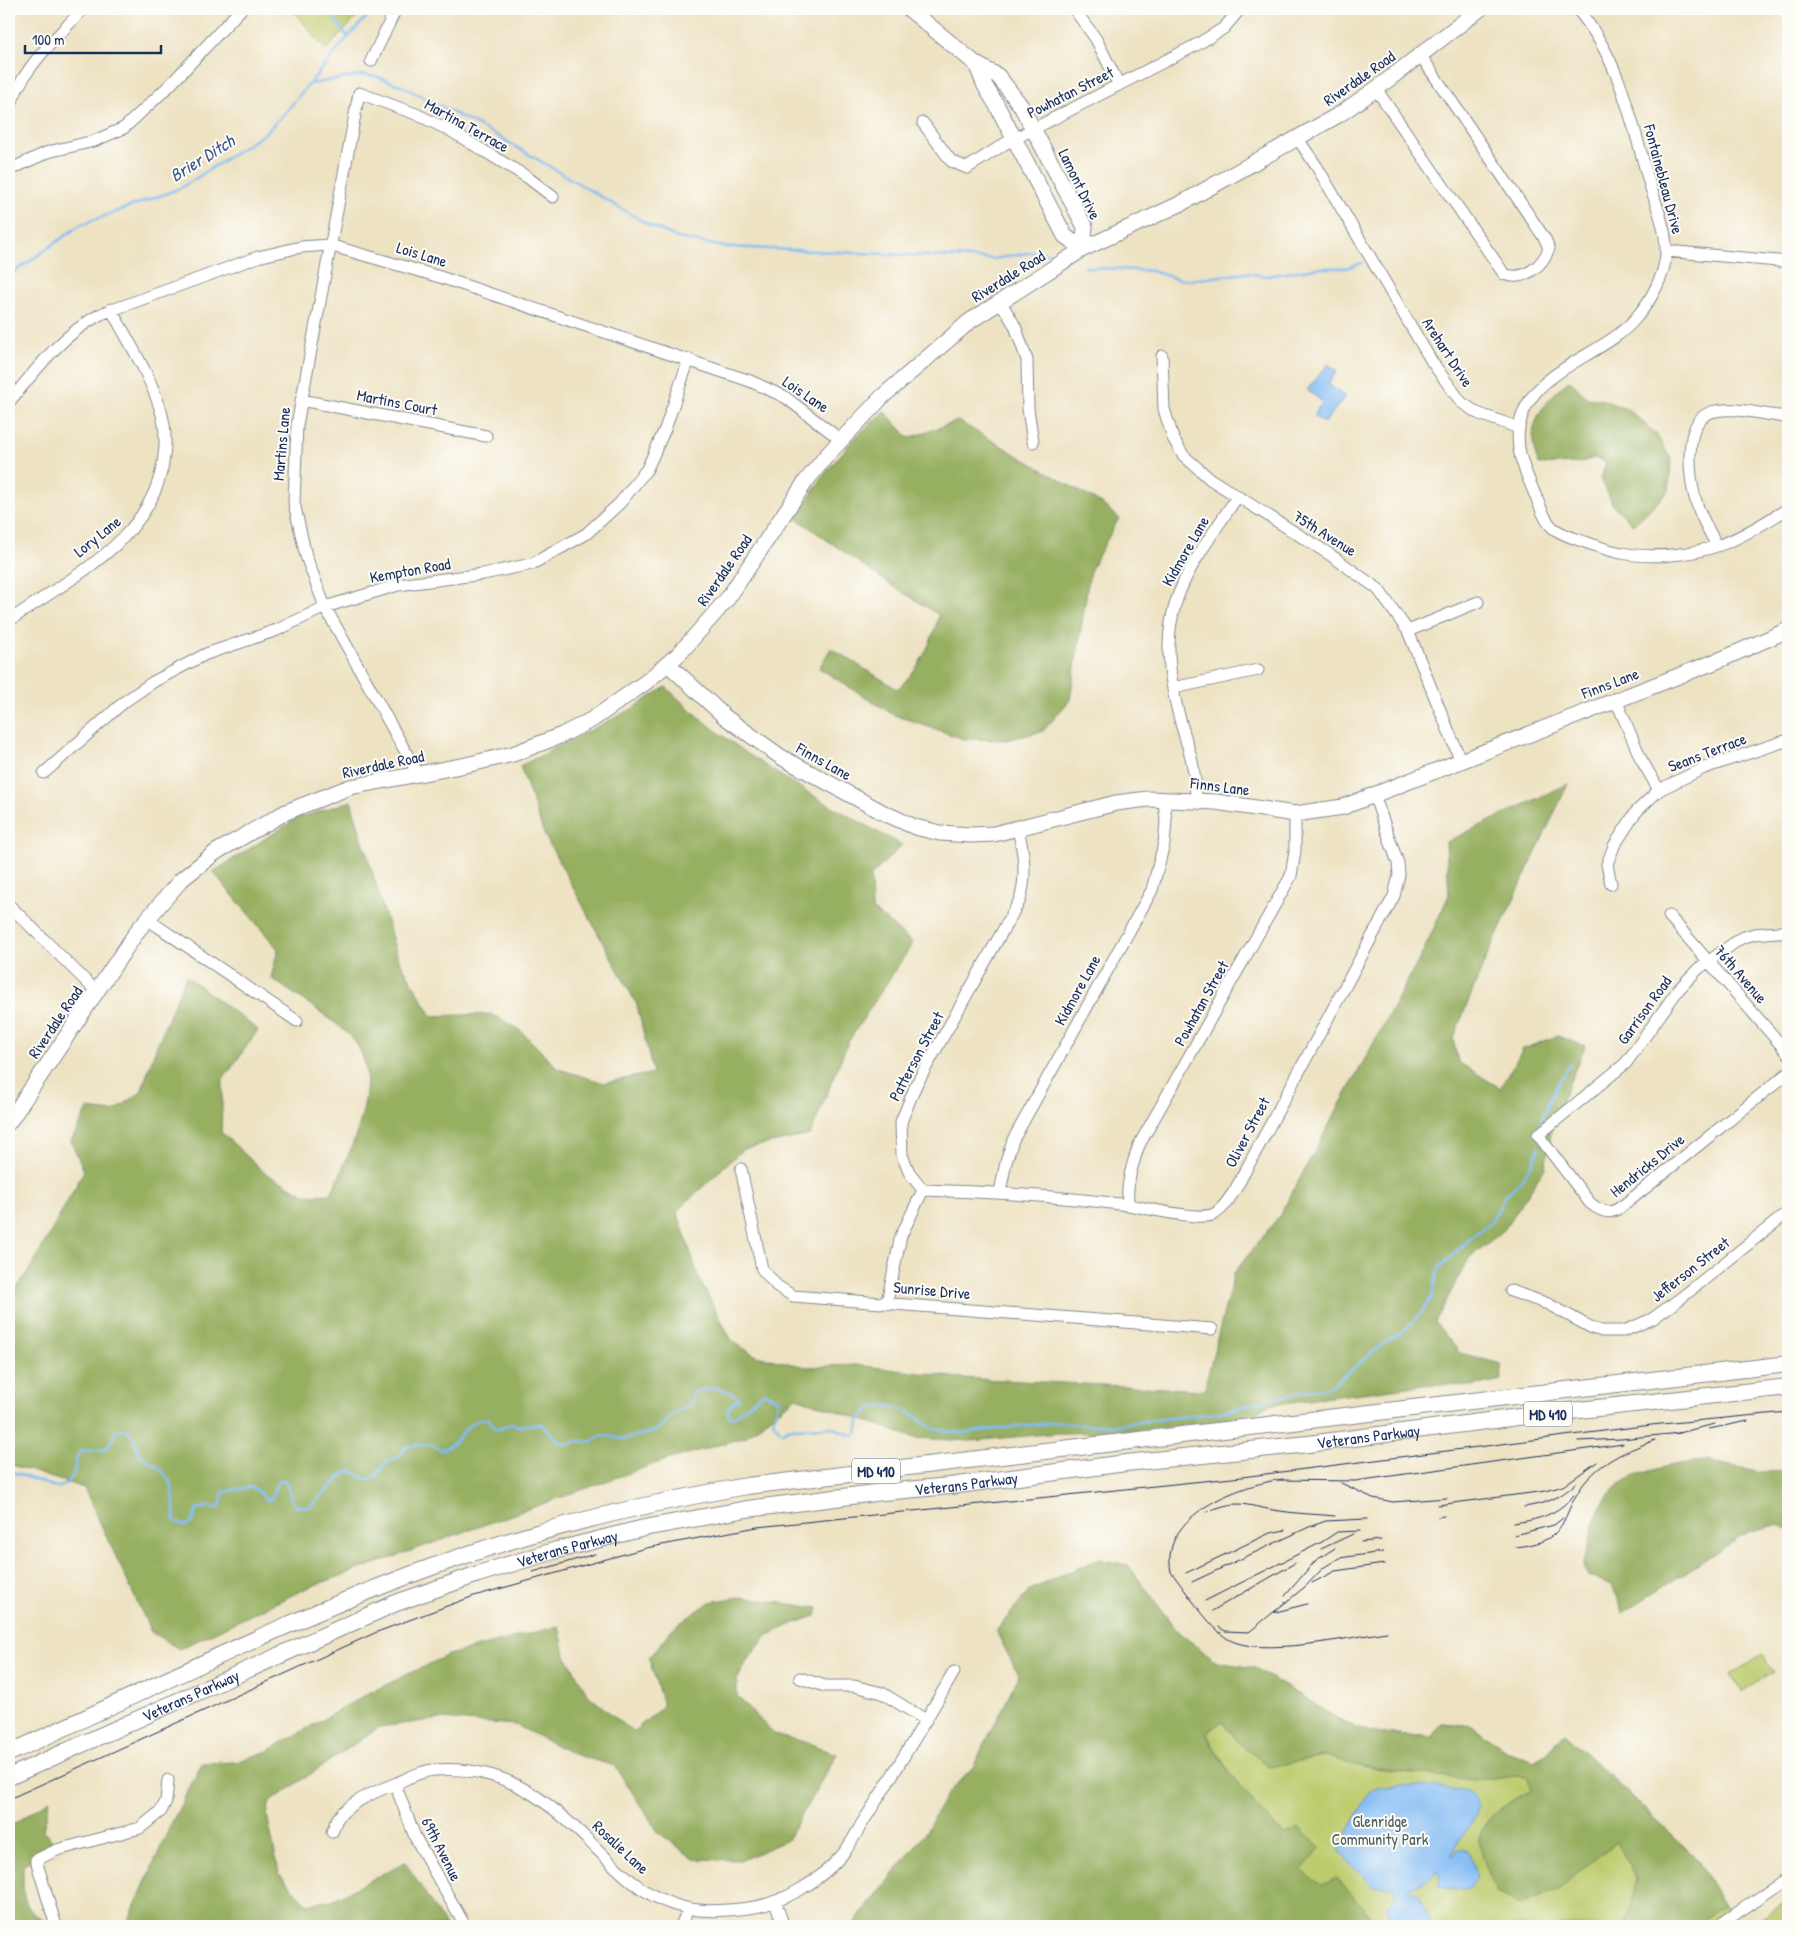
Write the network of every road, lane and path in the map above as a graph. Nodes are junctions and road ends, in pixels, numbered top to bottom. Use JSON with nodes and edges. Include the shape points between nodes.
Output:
{"nodes":[{"id":1,"x":83,"y":9,"type":"edge"},
{"id":2,"x":241,"y":9,"type":"edge"},
{"id":3,"x":396,"y":9,"type":"edge"},
{"id":4,"x":909,"y":9,"type":"edge"},
{"id":5,"x":1074,"y":9,"type":"edge"},
{"id":6,"x":1480,"y":9,"type":"edge"},
{"id":7,"x":1577,"y":9,"type":"edge"},
{"id":8,"x":1238,"y":10,"type":"edge"},
{"id":9,"x":1421,"y":56,"type":"junction"},
{"id":10,"x":371,"y":60,"type":"dead end"},
{"id":11,"x":976,"y":64,"type":"junction"},
{"id":12,"x":1119,"y":85,"type":"junction"},
{"id":13,"x":1376,"y":89,"type":"junction"},
{"id":14,"x":359,"y":93,"type":"joint"},
{"id":15,"x":9,"y":111,"type":"edge"},
{"id":16,"x":923,"y":123,"type":"dead end"},
{"id":17,"x":1033,"y":129,"type":"junction"},
{"id":18,"x":1014,"y":138,"type":"junction"},
{"id":19,"x":1298,"y":139,"type":"junction"},
{"id":20,"x":9,"y":167,"type":"edge"},
{"id":21,"x":553,"y":197,"type":"dead end"},
{"id":22,"x":330,"y":245,"type":"junction"},
{"id":23,"x":1083,"y":250,"type":"junction"},
{"id":24,"x":1666,"y":251,"type":"junction"},
{"id":25,"x":1788,"y":262,"type":"edge"},
{"id":26,"x":1000,"y":301,"type":"junction"},
{"id":27,"x":111,"y":309,"type":"junction"},
{"id":28,"x":1162,"y":356,"type":"dead end"},
{"id":29,"x":688,"y":359,"type":"junction"},
{"id":30,"x":302,"y":400,"type":"junction"},
{"id":31,"x":9,"y":402,"type":"edge"},
{"id":32,"x":1788,"y":417,"type":"edge"},
{"id":33,"x":1519,"y":428,"type":"junction"},
{"id":34,"x":486,"y":436,"type":"dead end"},
{"id":35,"x":841,"y":440,"type":"junction"},
{"id":36,"x":1033,"y":442,"type":"dead end"},
{"id":37,"x":1237,"y":497,"type":"junction"},
{"id":38,"x":1788,"y":509,"type":"edge"},
{"id":39,"x":1717,"y":546,"type":"junction"},
{"id":40,"x":1478,"y":602,"type":"dead end"},
{"id":41,"x":325,"y":608,"type":"junction"},
{"id":42,"x":9,"y":621,"type":"edge"},
{"id":43,"x":1788,"y":630,"type":"edge"},
{"id":44,"x":1408,"y":631,"type":"junction"},
{"id":45,"x":668,"y":664,"type":"junction"},
{"id":46,"x":1258,"y":670,"type":"dead end"},
{"id":47,"x":1173,"y":688,"type":"junction"},
{"id":48,"x":1616,"y":700,"type":"junction"},
{"id":49,"x":1788,"y":740,"type":"edge"},
{"id":50,"x":1460,"y":759,"type":"junction"},
{"id":51,"x":44,"y":773,"type":"dead end"},
{"id":52,"x":418,"y":774,"type":"junction"},
{"id":53,"x":1659,"y":790,"type":"junction"},
{"id":54,"x":1374,"y":796,"type":"junction"},
{"id":55,"x":1164,"y":799,"type":"junction"},
{"id":56,"x":1196,"y":801,"type":"junction"},
{"id":57,"x":1295,"y":814,"type":"junction"},
{"id":58,"x":1018,"y":829,"type":"junction"},
{"id":59,"x":1611,"y":884,"type":"dead end"},
{"id":60,"x":9,"y":905,"type":"edge"},
{"id":61,"x":1669,"y":916,"type":"dead end"},
{"id":62,"x":146,"y":919,"type":"junction"},
{"id":63,"x":1788,"y":931,"type":"edge"},
{"id":64,"x":1710,"y":961,"type":"junction"},
{"id":65,"x":96,"y":992,"type":"junction"},
{"id":66,"x":297,"y":1021,"type":"dead end"},
{"id":67,"x":1788,"y":1053,"type":"edge"},
{"id":68,"x":1788,"y":1073,"type":"edge"},
{"id":69,"x":9,"y":1122,"type":"edge"},
{"id":70,"x":1538,"y":1135,"type":"joint"},
{"id":71,"x":741,"y":1168,"type":"dead end"},
{"id":72,"x":922,"y":1190,"type":"junction"},
{"id":73,"x":1000,"y":1192,"type":"junction"},
{"id":74,"x":1128,"y":1205,"type":"junction"},
{"id":75,"x":1788,"y":1212,"type":"edge"},
{"id":76,"x":1511,"y":1291,"type":"dead end"},
{"id":77,"x":887,"y":1302,"type":"junction"},
{"id":78,"x":1212,"y":1329,"type":"dead end"},
{"id":79,"x":1788,"y":1364,"type":"edge"},
{"id":80,"x":1788,"y":1387,"type":"edge"},
{"id":81,"x":954,"y":1672,"type":"dead end"},
{"id":82,"x":800,"y":1678,"type":"dead end"},
{"id":83,"x":926,"y":1720,"type":"junction"},
{"id":84,"x":9,"y":1753,"type":"edge"},
{"id":85,"x":9,"y":1777,"type":"edge"},
{"id":86,"x":168,"y":1780,"type":"dead end"},
{"id":87,"x":395,"y":1784,"type":"junction"},
{"id":88,"x":332,"y":1832,"type":"dead end"},
{"id":89,"x":1788,"y":1878,"type":"edge"},
{"id":90,"x":775,"y":1902,"type":"junction"},
{"id":91,"x":688,"y":1909,"type":"junction"},
{"id":92,"x":56,"y":1926,"type":"edge"},
{"id":93,"x":465,"y":1926,"type":"edge"},
{"id":94,"x":681,"y":1926,"type":"edge"},
{"id":95,"x":784,"y":1926,"type":"edge"},
{"id":96,"x":1718,"y":1926,"type":"edge"}],
"edges":[{"from":1,"to":15,"type":"street","via":[[25,76]]},
{"from":2,"to":20,"type":"street","via":[[172,84],[124,128],[94,141],[48,152]]},
{"from":3,"to":10,"type":"street"},
{"from":4,"to":11,"type":"main road","name":"Lamont Drive"},
{"from":5,"to":12,"type":"street","via":[[1096,39]]},
{"from":6,"to":9,"type":"main road","name":"Riverdale Road"},
{"from":7,"to":24,"type":"street","name":"Fontainebleau Drive","via":[[1596,34],[1615,70]]},
{"from":8,"to":12,"type":"street","name":"Powhatan Street","via":[[1218,32]]},
{"from":9,"to":13,"type":"main road","name":"Riverdale Road"},
{"from":9,"to":13,"type":"street","via":[[1545,239],[1549,248],[1545,260],[1523,276],[1514,278],[1504,274]]},
{"from":11,"to":17,"type":"main road","name":"Lamont Drive","via":[[998,76],[1010,89]]},
{"from":11,"to":18,"type":"main road","name":"Lamont Drive"},
{"from":12,"to":17,"type":"street","name":"Powhatan Street"},
{"from":13,"to":19,"type":"main road","name":"Riverdale Road"},
{"from":14,"to":21,"type":"street","name":"Martina Terrace","via":[[451,131],[527,177]]},
{"from":14,"to":22,"type":"street","name":"Martins Lane"},
{"from":16,"to":18,"type":"street","name":"Powhatan Street","via":[[951,161],[963,168],[972,166]]},
{"from":17,"to":18,"type":"street","name":"Powhatan Street"},
{"from":17,"to":23,"type":"main road","name":"Lamont Drive","via":[[1085,227]]},
{"from":18,"to":23,"type":"main road","name":"Lamont Drive","via":[[1065,236]]},
{"from":19,"to":23,"type":"main road","name":"Riverdale Road","via":[[1182,203]]},
{"from":19,"to":33,"type":"street","name":"Arehart Drive","via":[[1432,362],[1461,402]]},
{"from":22,"to":27,"type":"street","name":"Lois Lane","via":[[301,247],[258,257]]},
{"from":22,"to":29,"type":"street","name":"Lois Lane","via":[[440,277]]},
{"from":22,"to":30,"type":"street","name":"Martins Lane"},
{"from":23,"to":26,"type":"main road","name":"Riverdale Road"},
{"from":24,"to":25,"type":"street"},
{"from":24,"to":33,"type":"street","name":"Fontainebleau Drive","via":[[1660,278],[1635,319],[1619,335],[1544,384],[1530,400]]},
{"from":26,"to":35,"type":"main road","name":"Riverdale Road","via":[[970,321],[920,363]]},
{"from":26,"to":36,"type":"street","via":[[1015,326],[1027,360],[1028,409]]},
{"from":27,"to":31,"type":"street","name":"Lois Lane","via":[[69,334]]},
{"from":27,"to":42,"type":"street","name":"Lory Lane","via":[[160,407],[165,438],[159,485],[138,524],[121,542]]},
{"from":28,"to":37,"type":"street","name":"75th Avenue","via":[[1162,399],[1173,438],[1199,471]]},
{"from":29,"to":35,"type":"street","name":"Lois Lane","via":[[777,393]]},
{"from":29,"to":41,"type":"street","name":"Kempton Road","via":[[665,429],[647,469],[614,509],[586,534],[532,564],[398,585]]},
{"from":30,"to":34,"type":"street","name":"Martins Court"},
{"from":30,"to":41,"type":"street","name":"Martins Lane","via":[[297,425],[294,503],[306,556]]},
{"from":32,"to":39,"type":"street","via":[[1726,410],[1710,412],[1695,426],[1691,442],[1692,482],[1696,502]]},
{"from":33,"to":39,"type":"street","via":[[1518,443],[1524,468],[1542,512],[1559,532],[1615,552],[1630,554],[1672,554]]},
{"from":35,"to":45,"type":"main road","name":"Riverdale Road","via":[[806,481],[715,614]]},
{"from":37,"to":44,"type":"street","name":"75th Avenue","via":[[1378,589]]},
{"from":37,"to":47,"type":"street","name":"Kidmore Lane","via":[[1194,563],[1175,601],[1168,639]]},
{"from":38,"to":39,"type":"street"},
{"from":40,"to":44,"type":"street"},
{"from":41,"to":51,"type":"street","name":"Kempton Road","via":[[276,630],[206,654],[153,682],[124,702]]},
{"from":41,"to":52,"type":"street","name":"Martins Lane"},
{"from":43,"to":48,"type":"main road","name":"Finns Lane"},
{"from":44,"to":50,"type":"street","name":"75th Avenue"},
{"from":45,"to":52,"type":"main road","name":"Riverdale Road","via":[[594,719],[562,735],[494,759]]},
{"from":45,"to":58,"type":"main road","name":"Finns Lane","via":[[714,708],[766,747],[900,820],[955,835]]},
{"from":46,"to":47,"type":"street"},
{"from":47,"to":56,"type":"street","name":"Kidmore Lane","via":[[1194,764]]},
{"from":48,"to":50,"type":"main road","name":"Finns Lane"},
{"from":48,"to":53,"type":"street","via":[[1641,759]]},
{"from":49,"to":53,"type":"street","name":"Seans Terrace","via":[[1704,768]]},
{"from":50,"to":54,"type":"main road","name":"Finns Lane"},
{"from":52,"to":62,"type":"main road","name":"Riverdale Road","via":[[350,787],[254,828],[196,866]]},
{"from":53,"to":59,"type":"street","name":"Seans Terrace","via":[[1636,812],[1614,846],[1608,864]]},
{"from":54,"to":57,"type":"main road","name":"Finns Lane","via":[[1343,807]]},
{"from":54,"to":74,"type":"street","name":"Oliver Street","via":[[1398,863],[1394,896],[1235,1190],[1222,1208],[1210,1215]]},
{"from":55,"to":56,"type":"main road","name":"Finns Lane"},
{"from":55,"to":58,"type":"main road","name":"Finns Lane","via":[[1116,803]]},
{"from":55,"to":73,"type":"street","name":"Kidmore Lane","via":[[1164,844],[1152,890],[1013,1140]]},
{"from":56,"to":57,"type":"main road","name":"Finns Lane"},
{"from":57,"to":74,"type":"street","name":"Powhatan Street","via":[[1296,851],[1291,876],[1139,1145],[1126,1189]]},
{"from":58,"to":72,"type":"street","name":"Patterson Street","via":[[1025,876],[1020,900],[916,1085],[901,1122],[902,1155],[908,1172]]},
{"from":60,"to":65,"type":"street"},
{"from":61,"to":64,"type":"street","name":"76th Avenue"},
{"from":62,"to":65,"type":"main road","name":"Riverdale Road"},
{"from":62,"to":66,"type":"street"},
{"from":63,"to":64,"type":"street","name":"Garrison Road","via":[[1741,938]]},
{"from":64,"to":67,"type":"street","name":"76th Avenue"},
{"from":64,"to":70,"type":"street","name":"Garrison Road","via":[[1678,990],[1626,1063]]},
{"from":65,"to":69,"type":"main road","name":"Riverdale Road"},
{"from":68,"to":70,"type":"street","name":"Hendricks Drive","via":[[1623,1206],[1609,1213],[1590,1203]]},
{"from":71,"to":77,"type":"street","name":"Sunrise Drive","via":[[760,1262],[766,1275],[777,1286],[799,1298]]},
{"from":72,"to":73,"type":"street","name":"Oliver Street"},
{"from":72,"to":77,"type":"street","via":[[901,1236]]},
{"from":73,"to":74,"type":"street","name":"Oliver Street"},
{"from":75,"to":76,"type":"street","name":"Jefferson Street","via":[[1652,1319],[1624,1330],[1602,1331],[1548,1304]]},
{"from":77,"to":78,"type":"street","name":"Sunrise Drive"},
{"from":79,"to":84,"type":"main road","name":"Veterans Parkway","number":"MD 410","via":[[747,1486],[587,1518],[470,1553],[350,1599]]},
{"from":80,"to":85,"type":"main road","name":"Veterans Parkway","number":"MD 410","via":[[883,1492],[747,1509],[644,1528],[478,1574],[396,1604]]},
{"from":81,"to":83,"type":"street","name":"Rosalie Lane"},
{"from":82,"to":83,"type":"street","via":[[825,1686],[854,1686],[882,1693]]},
{"from":83,"to":90,"type":"street","name":"Rosalie Lane","via":[[842,1856],[815,1879]]},
{"from":86,"to":92,"type":"street","via":[[166,1801],[161,1811],[140,1828],[57,1850],[36,1860]]},
{"from":87,"to":88,"type":"street","name":"Rosalie Lane","via":[[359,1801],[338,1816]]},
{"from":87,"to":91,"type":"street","name":"Rosalie Lane","via":[[434,1769],[474,1772],[508,1780],[541,1798],[627,1879],[652,1896]]},
{"from":87,"to":93,"type":"street","name":"69th Avenue","via":[[415,1837]]},
{"from":89,"to":96,"type":"street"},
{"from":90,"to":91,"type":"street","name":"Rosalie Lane","via":[[718,1912]]},
{"from":90,"to":95,"type":"street"},
{"from":91,"to":94,"type":"street"}]}
